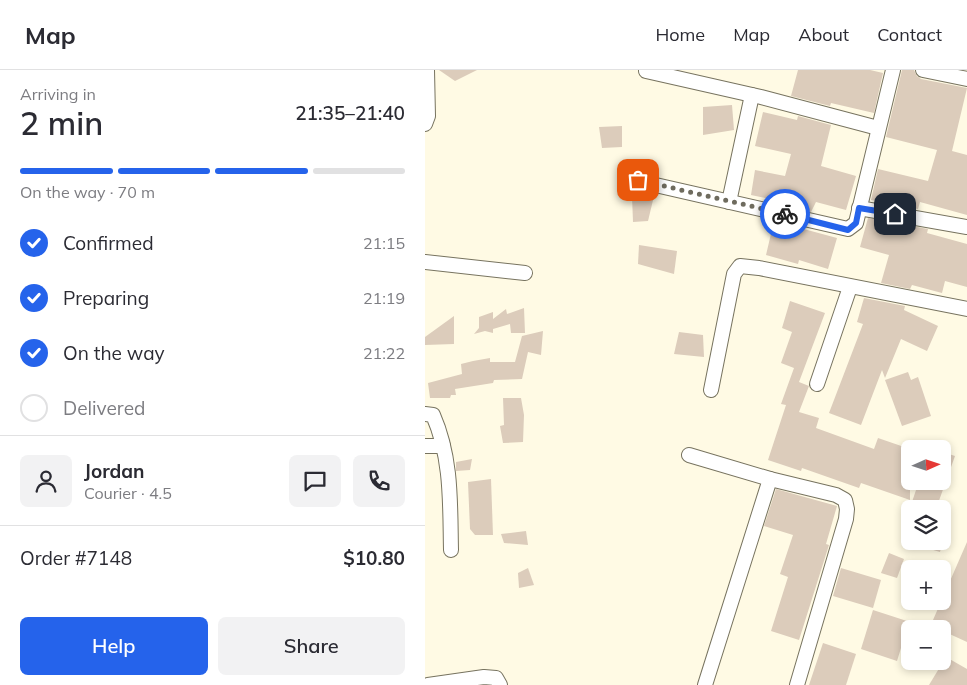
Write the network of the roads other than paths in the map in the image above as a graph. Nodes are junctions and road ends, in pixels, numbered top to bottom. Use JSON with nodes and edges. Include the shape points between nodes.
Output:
{"nodes":[{"id":1,"x":427,"y":70,"type":"edge"},
{"id":2,"x":893,"y":70,"type":"edge"},
{"id":3,"x":923,"y":70,"type":"edge"},
{"id":4,"x":646,"y":71,"type":"dead end"},
{"id":5,"x":967,"y":79,"type":"edge"},
{"id":6,"x":752,"y":95,"type":"junction"},
{"id":7,"x":425,"y":124,"type":"edge"},
{"id":8,"x":878,"y":128,"type":"junction"},
{"id":9,"x":638,"y":180,"type":"dead end"},
{"id":10,"x":729,"y":202,"type":"junction"},
{"id":11,"x":859,"y":208,"type":"junction"},
{"id":12,"x":967,"y":227,"type":"edge"},
{"id":13,"x":425,"y":262,"type":"edge"},
{"id":14,"x":525,"y":273,"type":"dead end"},
{"id":15,"x":850,"y":286,"type":"junction"},
{"id":16,"x":967,"y":309,"type":"edge"},
{"id":17,"x":817,"y":384,"type":"dead end"},
{"id":18,"x":711,"y":390,"type":"dead end"},
{"id":19,"x":425,"y":414,"type":"edge"},
{"id":20,"x":425,"y":446,"type":"edge"},
{"id":21,"x":443,"y":446,"type":"junction"},
{"id":22,"x":689,"y":454,"type":"dead end"},
{"id":23,"x":770,"y":479,"type":"junction"},
{"id":24,"x":451,"y":550,"type":"dead end"},
{"id":25,"x":428,"y":685,"type":"edge"},
{"id":26,"x":500,"y":685,"type":"edge"},
{"id":27,"x":705,"y":685,"type":"edge"},
{"id":28,"x":797,"y":685,"type":"edge"}],
"edges":[{"from":1,"to":7,"type":"street","via":[[428,116]]},
{"from":2,"to":8,"type":"street"},
{"from":3,"to":5,"type":"street"},
{"from":4,"to":6,"type":"street"},
{"from":6,"to":8,"type":"street"},
{"from":6,"to":10,"type":"street"},
{"from":8,"to":11,"type":"street"},
{"from":9,"to":10,"type":"street"},
{"from":10,"to":11,"type":"street","via":[[848,230],[856,223]]},
{"from":11,"to":12,"type":"street"},
{"from":13,"to":14,"type":"street"},
{"from":15,"to":16,"type":"street"},
{"from":15,"to":17,"type":"street"},
{"from":15,"to":18,"type":"street","via":[[747,266],[736,269]]},
{"from":19,"to":21,"type":"street","via":[[433,415]]},
{"from":20,"to":21,"type":"street"},
{"from":21,"to":24,"type":"street","via":[[448,467]]},
{"from":22,"to":23,"type":"street"},
{"from":23,"to":27,"type":"street"},
{"from":23,"to":28,"type":"street","via":[[836,495],[845,500],[847,509]]},
{"from":25,"to":26,"type":"street","via":[[484,677],[496,678]]}]}
